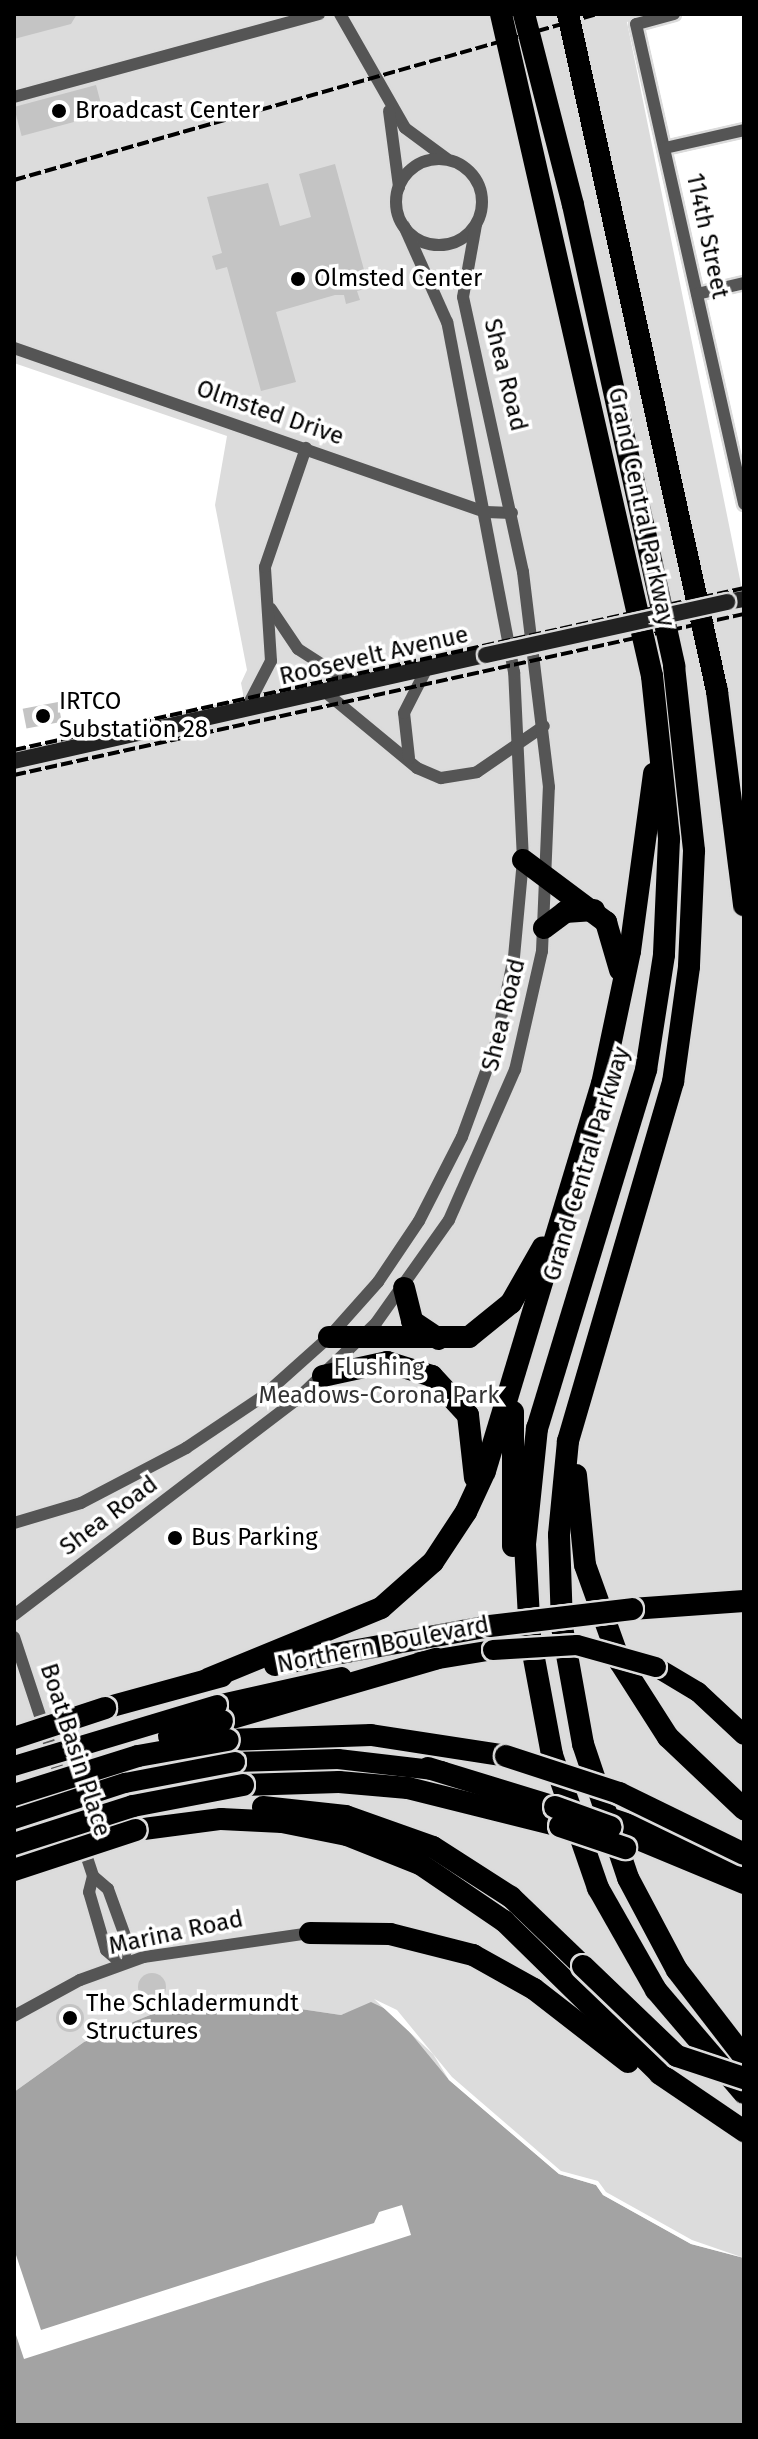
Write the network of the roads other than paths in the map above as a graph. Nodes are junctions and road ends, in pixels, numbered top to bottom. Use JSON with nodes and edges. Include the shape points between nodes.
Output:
{"nodes":[{"id":1,"x":319,"y":14,"type":"edge"},
{"id":2,"x":340,"y":14,"type":"edge"},
{"id":3,"x":499,"y":14,"type":"edge"},
{"id":4,"x":524,"y":14,"type":"edge"},
{"id":5,"x":568,"y":14,"type":"edge"},
{"id":6,"x":674,"y":14,"type":"edge"},
{"id":7,"x":14,"y":97,"type":"edge"},
{"id":8,"x":388,"y":104,"type":"junction"},
{"id":9,"x":744,"y":130,"type":"edge"},
{"id":10,"x":665,"y":148,"type":"junction"},
{"id":11,"x":450,"y":161,"type":"junction"},
{"id":12,"x":399,"y":187,"type":"junction"},
{"id":13,"x":476,"y":225,"type":"junction"},
{"id":14,"x":404,"y":226,"type":"junction"},
{"id":15,"x":744,"y":283,"type":"edge"},
{"id":16,"x":697,"y":294,"type":"junction"},
{"id":17,"x":14,"y":348,"type":"edge"},
{"id":18,"x":737,"y":440,"type":"edge"},
{"id":19,"x":306,"y":448,"type":"junction"},
{"id":20,"x":744,"y":504,"type":"edge"},
{"id":21,"x":486,"y":512,"type":"junction"},
{"id":22,"x":512,"y":513,"type":"junction"},
{"id":23,"x":736,"y":600,"type":"edge"},
{"id":24,"x":268,"y":602,"type":"junction"},
{"id":25,"x":427,"y":668,"type":"junction"},
{"id":26,"x":652,"y":676,"type":"junction"},
{"id":27,"x":354,"y":685,"type":"junction"},
{"id":28,"x":324,"y":691,"type":"junction"},
{"id":29,"x":246,"y":709,"type":"junction"},
{"id":30,"x":544,"y":726,"type":"junction"},
{"id":31,"x":520,"y":742,"type":"junction"},
{"id":32,"x":14,"y":761,"type":"edge"},
{"id":33,"x":410,"y":761,"type":"junction"},
{"id":34,"x":741,"y":853,"type":"junction"},
{"id":35,"x":523,"y":860,"type":"junction"},
{"id":36,"x":548,"y":876,"type":"junction"},
{"id":37,"x":744,"y":878,"type":"edge"},
{"id":38,"x":744,"y":905,"type":"edge"},
{"id":39,"x":594,"y":910,"type":"junction"},
{"id":40,"x":544,"y":928,"type":"junction"},
{"id":41,"x":610,"y":1050,"type":"junction"},
{"id":42,"x":584,"y":1146,"type":"junction"},
{"id":43,"x":404,"y":1288,"type":"junction"},
{"id":44,"x":538,"y":1302,"type":"junction"},
{"id":45,"x":366,"y":1334,"type":"junction"},
{"id":46,"x":329,"y":1337,"type":"junction"},
{"id":47,"x":452,"y":1341,"type":"junction"},
{"id":48,"x":591,"y":1350,"type":"junction"},
{"id":49,"x":323,"y":1376,"type":"junction"},
{"id":50,"x":466,"y":1512,"type":"junction"},
{"id":51,"x":14,"y":1523,"type":"edge"},
{"id":52,"x":744,"y":1601,"type":"edge"},
{"id":53,"x":14,"y":1615,"type":"edge"},
{"id":54,"x":14,"y":1637,"type":"edge"},
{"id":55,"x":436,"y":1659,"type":"joint"},
{"id":56,"x":208,"y":1679,"type":"junction"},
{"id":57,"x":222,"y":1722,"type":"junction"},
{"id":58,"x":547,"y":1732,"type":"junction"},
{"id":59,"x":14,"y":1735,"type":"edge"},
{"id":60,"x":744,"y":1735,"type":"edge"},
{"id":61,"x":14,"y":1766,"type":"edge"},
{"id":62,"x":428,"y":1768,"type":"joint"},
{"id":63,"x":14,"y":1792,"type":"edge"},
{"id":64,"x":744,"y":1809,"type":"edge"},
{"id":65,"x":556,"y":1811,"type":"junction"},
{"id":66,"x":252,"y":1814,"type":"junction"},
{"id":67,"x":14,"y":1819,"type":"edge"},
{"id":68,"x":619,"y":1833,"type":"junction"},
{"id":69,"x":14,"y":1844,"type":"edge"},
{"id":70,"x":744,"y":1854,"type":"edge"},
{"id":71,"x":744,"y":1863,"type":"edge"},
{"id":72,"x":14,"y":1870,"type":"edge"},
{"id":73,"x":93,"y":1876,"type":"junction"},
{"id":74,"x":744,"y":1883,"type":"edge"},
{"id":75,"x":744,"y":1898,"type":"edge"},
{"id":76,"x":310,"y":1933,"type":"joint"},
{"id":77,"x":122,"y":1964,"type":"junction"},
{"id":78,"x":14,"y":2016,"type":"edge"},
{"id":79,"x":744,"y":2057,"type":"edge"},
{"id":80,"x":744,"y":2078,"type":"edge"},
{"id":81,"x":744,"y":2093,"type":"edge"},
{"id":82,"x":744,"y":2132,"type":"edge"}],
"edges":[{"from":1,"to":7,"type":"street"},
{"from":2,"to":8,"type":"street"},
{"from":3,"to":26,"type":"highway","name":"Grand Central Parkway"},
{"from":4,"to":48,"type":"highway","name":"Grand Central Parkway","via":[[573,205],[672,655],[693,828],[692,944],[673,1082],[647,1184]]},
{"from":5,"to":34,"type":"highway","name":"Grand Central Parkway","via":[[717,691]]},
{"from":6,"to":10,"type":"street","name":"114th Street","via":[[636,24]]},
{"from":8,"to":11,"type":"street","via":[[417,142]]},
{"from":8,"to":12,"type":"street"},
{"from":9,"to":10,"type":"street"},
{"from":10,"to":16,"type":"street","name":"114th Street"},
{"from":11,"to":12,"type":"street","via":[[422,163]]},
{"from":11,"to":13,"type":"street","via":[[471,173],[480,188]]},
{"from":12,"to":14,"type":"street"},
{"from":13,"to":14,"type":"street","via":[[463,238],[439,245],[418,240]]},
{"from":13,"to":22,"type":"street","name":"Shea Road","via":[[463,297]]},
{"from":14,"to":21,"type":"street","name":"Shea Road","via":[[443,308]]},
{"from":15,"to":16,"type":"street"},
{"from":16,"to":18,"type":"street","name":"114th Street"},
{"from":17,"to":19,"type":"street","name":"Olmsted Drive"},
{"from":18,"to":20,"type":"street","name":"114th Street"},
{"from":19,"to":21,"type":"street","name":"Olmsted Drive"},
{"from":19,"to":24,"type":"street","via":[[265,567]]},
{"from":21,"to":22,"type":"street","name":"Olmsted Drive"},
{"from":21,"to":31,"type":"street","name":"Shea Road"},
{"from":22,"to":30,"type":"street","name":"Shea Road"},
{"from":23,"to":25,"type":"main road","name":"Roosevelt Avenue","bridge":true},
{"from":24,"to":27,"type":"street","via":[[298,649]]},
{"from":24,"to":29,"type":"street","via":[[271,661]]},
{"from":25,"to":27,"type":"main road","name":"Roosevelt Avenue"},
{"from":25,"to":33,"type":"street","via":[[402,721]]},
{"from":26,"to":41,"type":"highway","via":[[652,800]]},
{"from":26,"to":58,"type":"highway","name":"Grand Central Parkway","via":[[669,839],[659,1001],[634,1115],[550,1371],[528,1498],[528,1614]]},
{"from":27,"to":28,"type":"main road","name":"Roosevelt Avenue"},
{"from":28,"to":29,"type":"main road","name":"Roosevelt Avenue"},
{"from":28,"to":33,"type":"street"},
{"from":29,"to":32,"type":"main road","name":"Roosevelt Avenue"},
{"from":30,"to":31,"type":"street"},
{"from":30,"to":36,"type":"street","name":"Shea Road"},
{"from":31,"to":33,"type":"street","via":[[460,779],[432,776]]},
{"from":31,"to":35,"type":"street","name":"Shea Road"},
{"from":34,"to":37,"type":"highway"},
{"from":34,"to":38,"type":"highway","name":"Grand Central Parkway"},
{"from":35,"to":36,"type":"highway"},
{"from":35,"to":46,"type":"street","name":"Shea Road","via":[[506,1002],[471,1115],[407,1241]]},
{"from":36,"to":39,"type":"highway"},
{"from":36,"to":40,"type":"street","name":"Shea Road"},
{"from":39,"to":40,"type":"highway","via":[[565,912]]},
{"from":39,"to":41,"type":"highway","via":[[610,928],[620,958]]},
{"from":40,"to":43,"type":"street","name":"Shea Road","via":[[527,1024],[495,1126],[449,1220]]},
{"from":41,"to":42,"type":"highway"},
{"from":42,"to":44,"type":"highway"},
{"from":42,"to":47,"type":"highway","via":[[524,1286],[491,1323]]},
{"from":43,"to":45,"type":"street","name":"Shea Road"},
{"from":43,"to":47,"type":"highway","via":[[412,1321],[430,1336]]},
{"from":44,"to":50,"type":"highway"},
{"from":44,"to":58,"type":"highway","via":[[513,1413],[510,1480],[522,1637]]},
{"from":45,"to":46,"type":"highway"},
{"from":45,"to":47,"type":"highway"},
{"from":45,"to":49,"type":"street","name":"Shea Road"},
{"from":46,"to":51,"type":"street","name":"Shea Road","via":[[262,1397],[186,1448],[81,1503]]},
{"from":48,"to":64,"type":"highway","via":[[576,1499],[598,1611],[628,1679],[668,1737]]},
{"from":48,"to":79,"type":"highway","name":"Grand Central Parkway","via":[[568,1441],[559,1535],[562,1627],[578,1721],[638,1899],[684,1980]]},
{"from":49,"to":50,"type":"highway","via":[[394,1363],[426,1372],[448,1389],[468,1415],[475,1441]]},
{"from":49,"to":53,"type":"street","name":"Shea Road"},
{"from":50,"to":56,"type":"highway","via":[[433,1562],[381,1608]]},
{"from":52,"to":56,"type":"highway","bridge":true,"via":[[490,1626]]},
{"from":54,"to":73,"type":"street","name":"Boat Basin Place"},
{"from":55,"to":57,"type":"highway"},
{"from":55,"to":60,"type":"main road","name":"Northern Boulevard","bridge":true,"via":[[493,1650],[589,1647],[656,1667],[698,1692]]},
{"from":56,"to":59,"type":"highway","bridge":true},
{"from":57,"to":61,"type":"main road","bridge":true},
{"from":57,"to":63,"type":"highway","bridge":true},
{"from":57,"to":70,"type":"highway","bridge":true,"via":[[371,1735],[506,1756],[619,1793]]},
{"from":58,"to":81,"type":"highway","name":"Grand Central Parkway","via":[[579,1842],[619,1930],[677,2019]]},
{"from":62,"to":65,"type":"highway"},
{"from":62,"to":67,"type":"main road","bridge":true,"via":[[338,1759],[235,1762],[125,1783]]},
{"from":65,"to":68,"type":"highway","bridge":true},
{"from":65,"to":69,"type":"highway","bridge":true,"via":[[339,1782],[243,1785],[133,1806]]},
{"from":66,"to":72,"type":"highway","bridge":true,"via":[[136,1830]]},
{"from":66,"to":80,"type":"highway","bridge":true,"via":[[346,1816],[433,1847],[511,1897],[677,2056]]},
{"from":66,"to":82,"type":"highway","via":[[347,1835],[454,1884],[504,1921],[660,2074]]},
{"from":68,"to":71,"type":"main road"},
{"from":68,"to":74,"type":"highway"},
{"from":68,"to":75,"type":"highway"},
{"from":73,"to":77,"type":"street","name":"Boat Basin Place","via":[[89,1892],[106,1950]]},
{"from":73,"to":77,"type":"street","name":"Boat Basin Place","via":[[108,1889],[128,1944]]},
{"from":76,"to":77,"type":"street","name":"Marina Road","via":[[212,1944]]},
{"from":76,"to":82,"type":"highway","via":[[403,1936],[483,1960],[534,1989],[666,2090]]},
{"from":77,"to":78,"type":"street","name":"Marina Road"}]}
